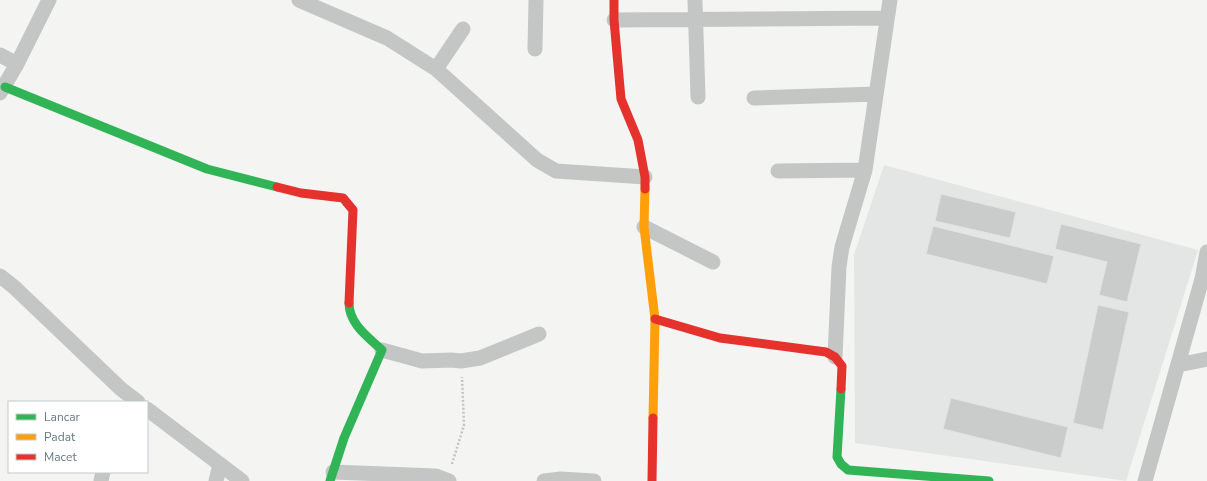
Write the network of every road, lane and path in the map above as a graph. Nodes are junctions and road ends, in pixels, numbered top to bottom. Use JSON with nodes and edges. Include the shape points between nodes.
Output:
{"nodes":[{"id":1,"x":49,"y":0,"type":"edge"},
{"id":2,"x":299,"y":0,"type":"edge"},
{"id":3,"x":536,"y":0,"type":"edge"},
{"id":4,"x":614,"y":0,"type":"edge"},
{"id":5,"x":695,"y":0,"type":"edge"},
{"id":6,"x":890,"y":0,"type":"edge"},
{"id":7,"x":887,"y":18,"type":"junction"},
{"id":8,"x":614,"y":20,"type":"junction"},
{"id":9,"x":695,"y":20,"type":"junction"},
{"id":10,"x":464,"y":29,"type":"dead end"},
{"id":11,"x":534,"y":49,"type":"dead end"},
{"id":12,"x":0,"y":55,"type":"edge"},
{"id":13,"x":17,"y":64,"type":"junction"},
{"id":14,"x":436,"y":69,"type":"junction"},
{"id":15,"x":2,"y":90,"type":"edge"},
{"id":16,"x":876,"y":94,"type":"junction"},
{"id":17,"x":698,"y":97,"type":"dead end"},
{"id":18,"x":754,"y":98,"type":"dead end"},
{"id":19,"x":865,"y":170,"type":"junction"},
{"id":20,"x":778,"y":171,"type":"dead end"},
{"id":21,"x":645,"y":177,"type":"junction"},
{"id":22,"x":644,"y":227,"type":"junction"},
{"id":23,"x":1207,"y":252,"type":"edge"},
{"id":24,"x":713,"y":262,"type":"dead end"},
{"id":25,"x":0,"y":276,"type":"edge"},
{"id":26,"x":655,"y":319,"type":"junction"},
{"id":27,"x":539,"y":334,"type":"dead end"},
{"id":28,"x":382,"y":350,"type":"junction"},
{"id":29,"x":835,"y":357,"type":"junction"},
{"id":30,"x":1207,"y":359,"type":"edge"},
{"id":31,"x":462,"y":361,"type":"junction"},
{"id":32,"x":1178,"y":365,"type":"junction"},
{"id":33,"x":119,"y":396,"type":"edge"},
{"id":34,"x":135,"y":401,"type":"edge"},
{"id":35,"x":148,"y":410,"type":"edge"},
{"id":36,"x":220,"y":464,"type":"junction"},
{"id":37,"x":331,"y":477,"type":"edge"},
{"id":38,"x":448,"y":480,"type":"edge"},
{"id":39,"x":216,"y":481,"type":"edge"},
{"id":40,"x":242,"y":481,"type":"edge"},
{"id":41,"x":544,"y":481,"type":"edge"},
{"id":42,"x":594,"y":481,"type":"edge"},
{"id":43,"x":652,"y":481,"type":"edge"},
{"id":44,"x":989,"y":481,"type":"edge"},
{"id":45,"x":1145,"y":481,"type":"edge"}],
"edges":[{"from":1,"to":13,"type":"street"},
{"from":2,"to":14,"type":"street","via":[[387,38]]},
{"from":3,"to":11,"type":"street"},
{"from":4,"to":8,"type":"street"},
{"from":5,"to":9,"type":"street"},
{"from":6,"to":7,"type":"street"},
{"from":7,"to":9,"type":"street"},
{"from":7,"to":16,"type":"street"},
{"from":8,"to":9,"type":"street"},
{"from":8,"to":21,"type":"street","via":[[622,99],[638,140]]},
{"from":9,"to":17,"type":"street"},
{"from":10,"to":14,"type":"street"},
{"from":12,"to":13,"type":"street"},
{"from":13,"to":15,"type":"street"},
{"from":14,"to":21,"type":"street","via":[[537,160],[556,171]]},
{"from":15,"to":28,"type":"street","via":[[207,169],[301,193],[343,198],[353,210],[350,306],[352,318],[360,330]]},
{"from":16,"to":18,"type":"street"},
{"from":16,"to":19,"type":"street"},
{"from":19,"to":20,"type":"street"},
{"from":19,"to":29,"type":"street","via":[[842,247]]},
{"from":21,"to":22,"type":"street"},
{"from":22,"to":24,"type":"street"},
{"from":22,"to":26,"type":"street"},
{"from":23,"to":32,"type":"street","via":[[1202,280]]},
{"from":25,"to":33,"type":"street","via":[[14,287]]},
{"from":26,"to":29,"type":"street","via":[[720,338],[826,352]]},
{"from":26,"to":43,"type":"street"},
{"from":27,"to":31,"type":"street","via":[[480,358]]},
{"from":28,"to":31,"type":"street","via":[[422,361]]},
{"from":28,"to":37,"type":"street","via":[[344,438]]},
{"from":29,"to":44,"type":"street","via":[[842,366],[838,457],[848,470]]},
{"from":30,"to":32,"type":"street"},
{"from":31,"to":38,"type":"path","via":[[464,425]]},
{"from":32,"to":45,"type":"street"},
{"from":33,"to":34,"type":"street"},
{"from":35,"to":36,"type":"street"},
{"from":36,"to":39,"type":"street"},
{"from":36,"to":40,"type":"street"},
{"from":37,"to":38,"type":"street","via":[[436,476]]},
{"from":41,"to":42,"type":"street"}]}
